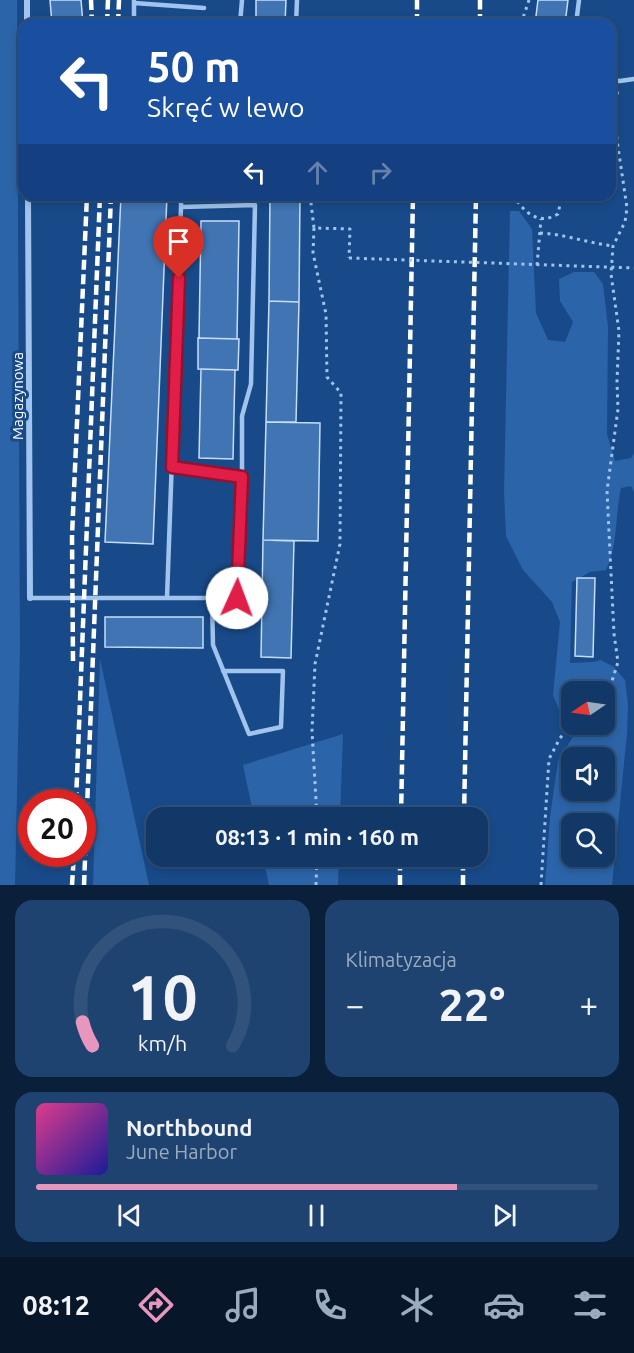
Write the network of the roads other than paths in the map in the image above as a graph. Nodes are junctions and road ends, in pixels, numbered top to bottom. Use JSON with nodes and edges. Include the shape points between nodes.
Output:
{"nodes":[{"id":1,"x":27,"y":0,"type":"edge"},
{"id":2,"x":242,"y":0,"type":"edge"},
{"id":3,"x":297,"y":0,"type":"edge"},
{"id":4,"x":579,"y":0,"type":"edge"},
{"id":5,"x":134,"y":1,"type":"edge"},
{"id":6,"x":204,"y":8,"type":"dead end"},
{"id":7,"x":27,"y":18,"type":"edge"},
{"id":8,"x":134,"y":18,"type":"edge"},
{"id":9,"x":240,"y":18,"type":"edge"},
{"id":10,"x":296,"y":18,"type":"edge"},
{"id":11,"x":577,"y":18,"type":"edge"},
{"id":12,"x":634,"y":79,"type":"edge"},
{"id":13,"x":616,"y":81,"type":"edge"},
{"id":14,"x":28,"y":201,"type":"edge"},
{"id":15,"x":182,"y":201,"type":"edge"},
{"id":16,"x":182,"y":207,"type":"junction"},
{"id":17,"x":172,"y":467,"type":"junction"},
{"id":18,"x":242,"y":477,"type":"junction"},
{"id":19,"x":30,"y":598,"type":"joint"},
{"id":20,"x":167,"y":598,"type":"junction"},
{"id":21,"x":212,"y":598,"type":"junction"},
{"id":22,"x":223,"y":670,"type":"junction"}],
"edges":[{"from":1,"to":7,"type":"street"},
{"from":2,"to":9,"type":"lane"},
{"from":3,"to":10,"type":"lane"},
{"from":4,"to":11,"type":"lane"},
{"from":5,"to":6,"type":"lane"},
{"from":5,"to":8,"type":"lane"},
{"from":12,"to":13,"type":"lane"},
{"from":14,"to":19,"type":"street","name":"Magazynowa"},
{"from":15,"to":16,"type":"lane"},
{"from":16,"to":17,"type":"lane"},
{"from":16,"to":18,"type":"lane","via":[[255,205],[251,384],[242,416]]},
{"from":17,"to":18,"type":"lane"},
{"from":17,"to":20,"type":"lane"},
{"from":18,"to":21,"type":"lane","via":[[237,598]]},
{"from":19,"to":20,"type":"lane"},
{"from":20,"to":21,"type":"lane"},
{"from":21,"to":22,"type":"lane","via":[[213,645]]},
{"from":22,"to":22,"type":"lane","via":[[249,734],[280,727],[283,671]]}]}
